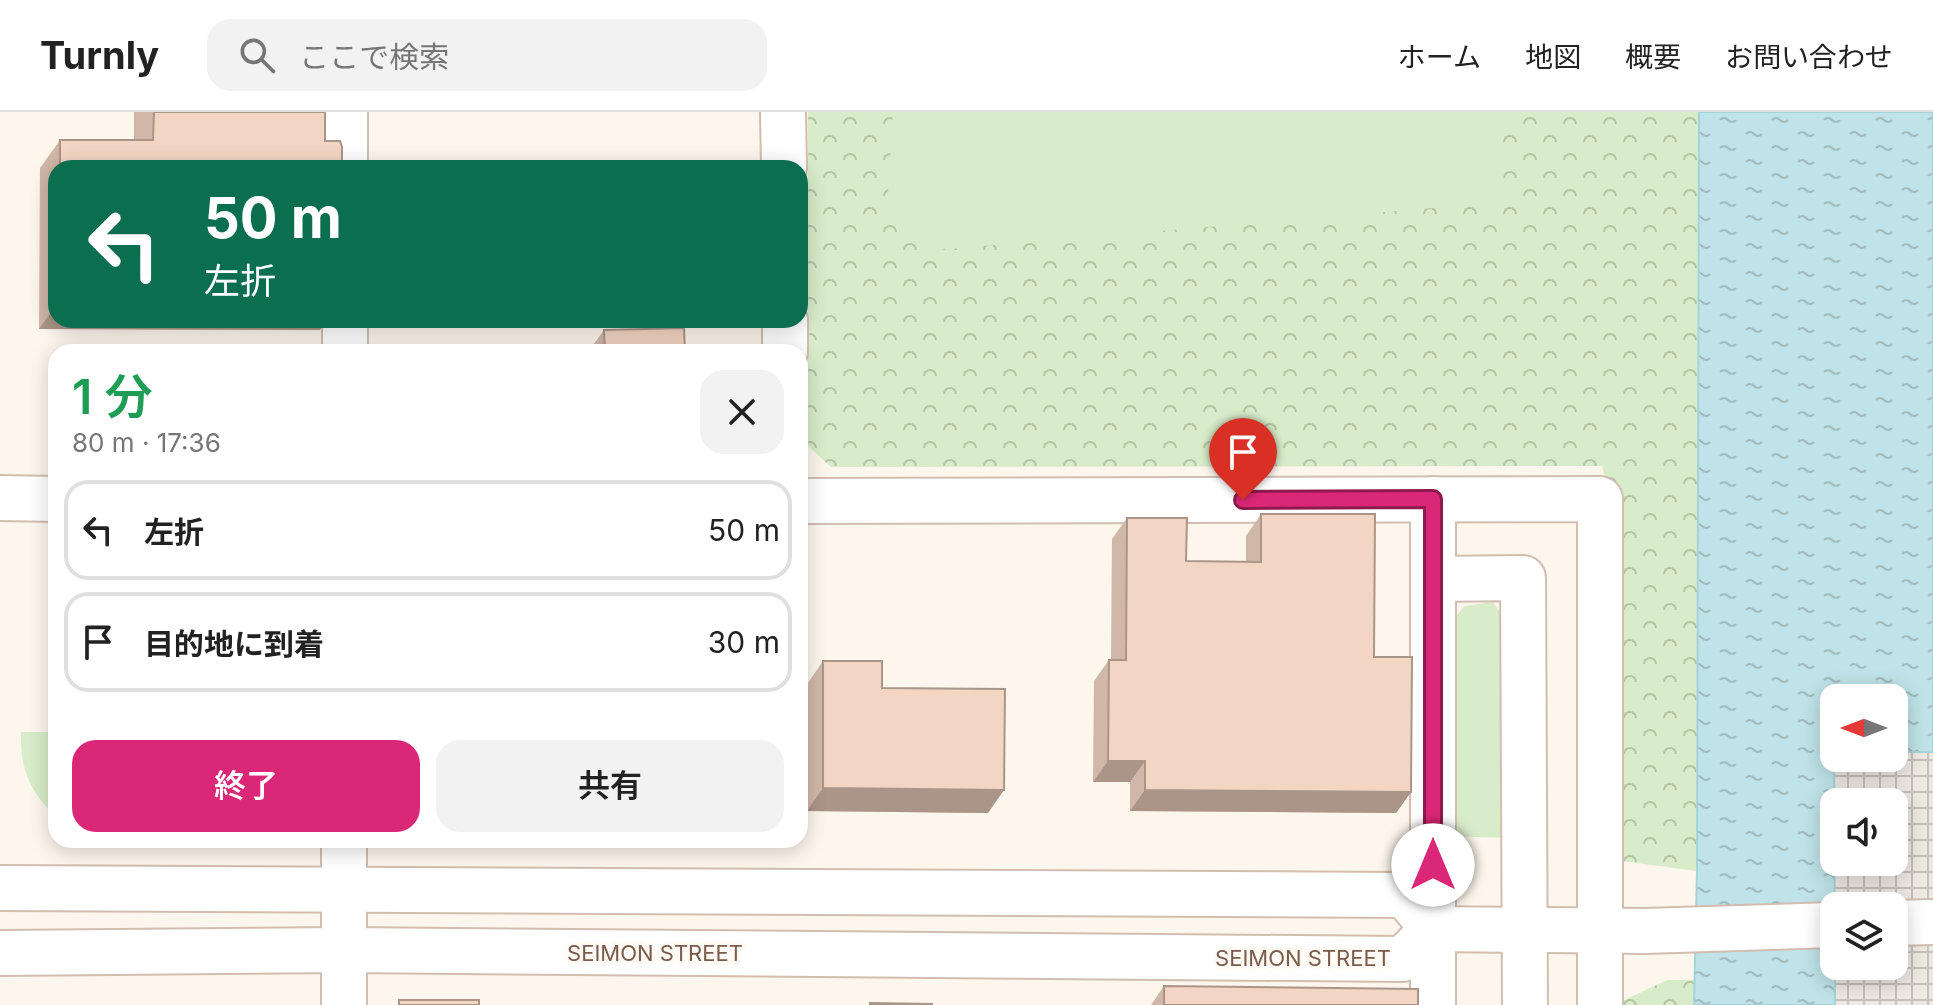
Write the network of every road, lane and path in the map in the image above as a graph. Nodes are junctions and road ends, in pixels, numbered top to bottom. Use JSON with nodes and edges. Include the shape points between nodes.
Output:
{"nodes":[{"id":1,"x":345,"y":112,"type":"edge"},
{"id":2,"x":783,"y":112,"type":"edge"},
{"id":3,"x":345,"y":160,"type":"edge"},
{"id":4,"x":784,"y":160,"type":"edge"},
{"id":5,"x":0,"y":498,"type":"edge"},
{"id":6,"x":48,"y":499,"type":"edge"},
{"id":7,"x":1433,"y":499,"type":"junction"},
{"id":8,"x":808,"y":501,"type":"edge"},
{"id":9,"x":1433,"y":579,"type":"junction"},
{"id":10,"x":344,"y":848,"type":"edge"},
{"id":11,"x":0,"y":888,"type":"edge"},
{"id":12,"x":344,"y":890,"type":"junction"},
{"id":13,"x":1933,"y":922,"type":"edge"},
{"id":14,"x":1908,"y":923,"type":"edge"},
{"id":15,"x":1820,"y":925,"type":"edge"},
{"id":16,"x":1433,"y":929,"type":"junction"},
{"id":17,"x":1525,"y":930,"type":"junction"},
{"id":18,"x":1599,"y":931,"type":"junction"},
{"id":19,"x":344,"y":950,"type":"junction"},
{"id":20,"x":0,"y":953,"type":"edge"},
{"id":21,"x":344,"y":1005,"type":"edge"},
{"id":22,"x":1433,"y":1005,"type":"edge"},
{"id":23,"x":1525,"y":1005,"type":"edge"},
{"id":24,"x":1600,"y":1005,"type":"edge"}],
"edges":[{"from":1,"to":3,"type":"street"},
{"from":2,"to":4,"type":"street"},
{"from":5,"to":6,"type":"street"},
{"from":7,"to":8,"type":"street"},
{"from":7,"to":9,"type":"street"},
{"from":7,"to":18,"type":"street","via":[[1600,499]]},
{"from":9,"to":16,"type":"street"},
{"from":9,"to":17,"type":"street","via":[[1523,578]]},
{"from":10,"to":12,"type":"street"},
{"from":11,"to":12,"type":"street"},
{"from":12,"to":16,"type":"street","via":[[1405,895]]},
{"from":12,"to":19,"type":"street"},
{"from":13,"to":14,"type":"street"},
{"from":15,"to":18,"type":"street"},
{"from":16,"to":17,"type":"street"},
{"from":16,"to":19,"type":"street","name":"SEIMON STREET","via":[[1403,959]]},
{"from":16,"to":22,"type":"street"},
{"from":17,"to":18,"type":"street"},
{"from":17,"to":23,"type":"street"},
{"from":18,"to":24,"type":"street"},
{"from":19,"to":20,"type":"street","name":"SEIMON STREET"},
{"from":19,"to":21,"type":"street"}]}
